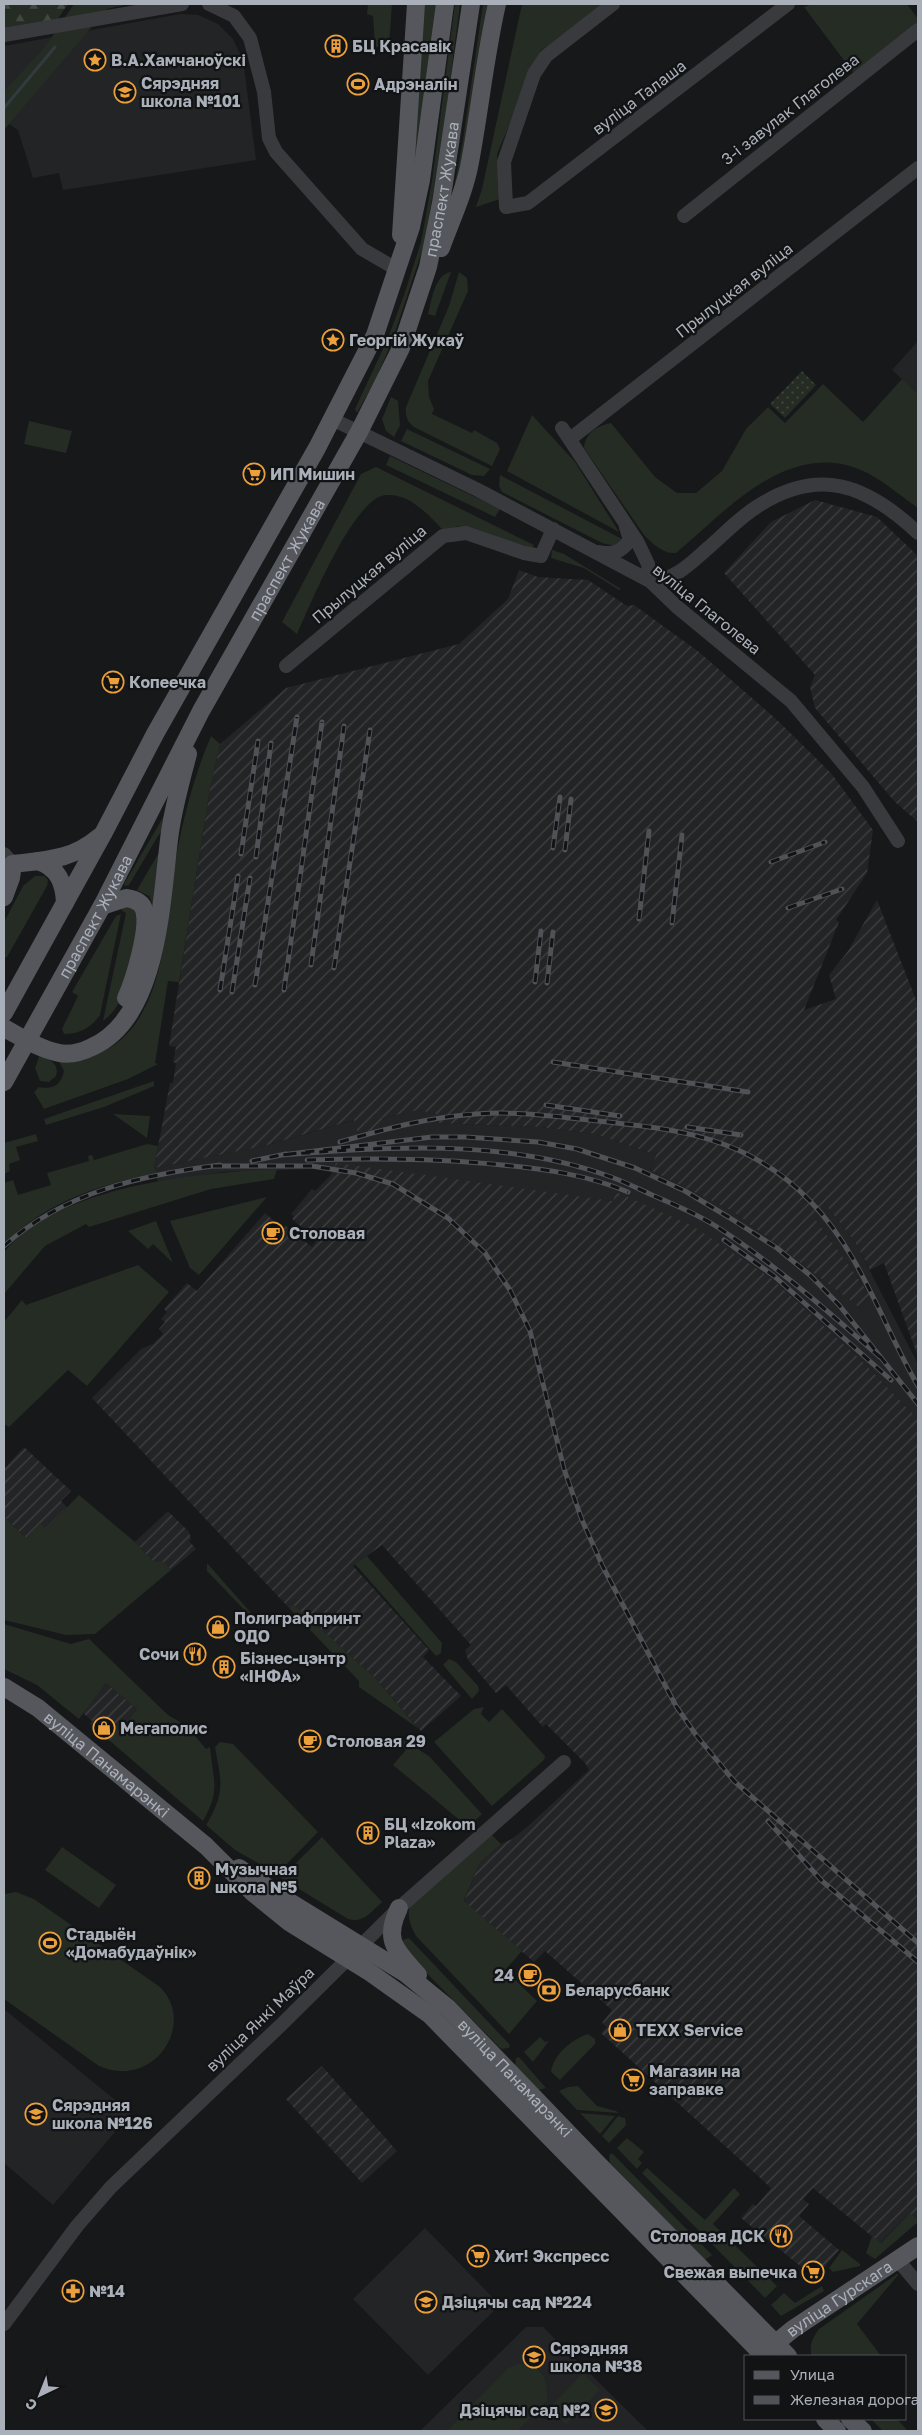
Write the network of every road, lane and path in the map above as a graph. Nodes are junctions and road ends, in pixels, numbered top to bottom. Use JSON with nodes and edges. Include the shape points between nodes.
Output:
{"nodes":[{"id":1,"x":182,"y":4,"type":"edge"},
{"id":2,"x":209,"y":4,"type":"edge"},
{"id":3,"x":416,"y":4,"type":"edge"},
{"id":4,"x":445,"y":4,"type":"edge"},
{"id":5,"x":471,"y":4,"type":"edge"},
{"id":6,"x":498,"y":4,"type":"edge"},
{"id":7,"x":613,"y":4,"type":"edge"},
{"id":8,"x":788,"y":4,"type":"edge"},
{"id":9,"x":918,"y":30,"type":"edge"},
{"id":10,"x":4,"y":35,"type":"edge"},
{"id":11,"x":918,"y":168,"type":"edge"},
{"id":12,"x":684,"y":216,"type":"dead end"},
{"id":13,"x":399,"y":267,"type":"junction"},
{"id":14,"x":428,"y":267,"type":"junction"},
{"id":15,"x":332,"y":419,"type":"junction"},
{"id":16,"x":358,"y":432,"type":"junction"},
{"id":17,"x":626,"y":524,"type":"junction"},
{"id":18,"x":553,"y":529,"type":"junction"},
{"id":19,"x":918,"y":533,"type":"edge"},
{"id":20,"x":596,"y":552,"type":"junction"},
{"id":21,"x":650,"y":581,"type":"junction"},
{"id":22,"x":286,"y":666,"type":"dead end"},
{"id":23,"x":201,"y":711,"type":"junction"},
{"id":24,"x":103,"y":834,"type":"junction"},
{"id":25,"x":898,"y":841,"type":"dead end"},
{"id":26,"x":8,"y":859,"type":"edge"},
{"id":27,"x":38,"y":861,"type":"junction"},
{"id":28,"x":4,"y":897,"type":"edge"},
{"id":29,"x":65,"y":903,"type":"junction"},
{"id":30,"x":102,"y":906,"type":"junction"},
{"id":31,"x":4,"y":1013,"type":"edge"},
{"id":32,"x":4,"y":1028,"type":"edge"},
{"id":33,"x":4,"y":1082,"type":"edge"},
{"id":34,"x":4,"y":1687,"type":"edge"},
{"id":35,"x":564,"y":1762,"type":"dead end"},
{"id":36,"x":206,"y":1846,"type":"junction"},
{"id":37,"x":399,"y":1908,"type":"junction"},
{"id":38,"x":360,"y":1945,"type":"junction"},
{"id":39,"x":348,"y":1958,"type":"junction"},
{"id":40,"x":448,"y":2008,"type":"junction"},
{"id":41,"x":918,"y":2246,"type":"edge"},
{"id":42,"x":898,"y":2259,"type":"junction"},
{"id":43,"x":918,"y":2284,"type":"edge"},
{"id":44,"x":4,"y":2324,"type":"edge"},
{"id":45,"x":767,"y":2351,"type":"edge"},
{"id":46,"x":784,"y":2355,"type":"edge"},
{"id":47,"x":826,"y":2420,"type":"edge"},
{"id":48,"x":851,"y":2420,"type":"edge"},
{"id":49,"x":837,"y":2431,"type":"edge"},
{"id":50,"x":862,"y":2431,"type":"edge"}],
"edges":[{"from":1,"to":10,"type":"street"},
{"from":2,"to":13,"type":"street","via":[[234,16],[250,38],[264,92],[269,138],[276,152],[362,249]]},
{"from":3,"to":13,"type":"main road"},
{"from":4,"to":13,"type":"main road","name":"праспект Жукава","via":[[421,180]]},
{"from":5,"to":14,"type":"main road","name":"праспект Жукава","via":[[443,194]]},
{"from":6,"to":14,"type":"main road","via":[[462,194],[439,254]]},
{"from":7,"to":8,"type":"street","name":"вуліца Талаша","via":[[546,56],[531,83],[504,162],[506,207],[528,203]]},
{"from":9,"to":12,"type":"street","name":"3-і завулак Глаголева"},
{"from":11,"to":17,"type":"street","name":"Прылуцкая вуліца","via":[[566,434]]},
{"from":13,"to":15,"type":"main road","name":"праспект Жукава","via":[[375,335]]},
{"from":14,"to":16,"type":"main road","name":"праспект Жукава","via":[[401,348]]},
{"from":15,"to":16,"type":"street","name":"вуліца Глаголева"},
{"from":15,"to":24,"type":"main road","name":"праспект Жукава","via":[[155,734]]},
{"from":16,"to":18,"type":"street","name":"вуліца Глаголева"},
{"from":16,"to":23,"type":"main road","name":"праспект Жукава"},
{"from":17,"to":20,"type":"street","via":[[630,540],[623,550],[609,554]]},
{"from":17,"to":21,"type":"street","via":[[648,564]]},
{"from":18,"to":20,"type":"street","name":"вуліца Глаголева"},
{"from":18,"to":22,"type":"street","name":"Прылуцкая вуліца","via":[[541,556],[466,533],[443,536]]},
{"from":19,"to":21,"type":"street","via":[[886,506],[855,490],[831,484],[802,485],[784,491],[753,509],[673,577]]},
{"from":20,"to":21,"type":"street","name":"вуліца Глаголева"},
{"from":21,"to":25,"type":"street","name":"вуліца Глаголева","via":[[791,701],[863,787]]},
{"from":23,"to":30,"type":"main road","name":"праспект Жукава"},
{"from":23,"to":32,"type":"main road","via":[[178,790],[149,974],[131,1014],[119,1030],[83,1052],[61,1053],[43,1048]]},
{"from":24,"to":27,"type":"main road","via":[[75,854]]},
{"from":24,"to":29,"type":"main road","name":"праспект Жукава"},
{"from":26,"to":27,"type":"main road"},
{"from":26,"to":28,"type":"main road","via":[[11,878]]},
{"from":27,"to":29,"type":"main road","via":[[51,866],[59,876]]},
{"from":29,"to":31,"type":"main road","name":"праспект Жукава"},
{"from":30,"to":31,"type":"main road","via":[[114,900],[132,899],[141,904],[145,916],[142,947],[131,988],[106,1027],[83,1039],[60,1040],[50,1038]]},
{"from":30,"to":33,"type":"main road","name":"праспект Жукава"},
{"from":34,"to":36,"type":"main road","name":"вуліца Панамарэнкі","via":[[38,1708]]},
{"from":35,"to":37,"type":"street","name":"вуліца Янкі Маўра"},
{"from":36,"to":38,"type":"main road","name":"вуліца Панамарэнкі"},
{"from":36,"to":39,"type":"main road","name":"вуліца Панамарэнкі","via":[[252,1892],[289,1922]]},
{"from":37,"to":38,"type":"street","name":"вуліца Янкі Маўра"},
{"from":37,"to":40,"type":"main road","via":[[391,1924],[392,1941],[398,1953]]},
{"from":38,"to":39,"type":"street","name":"вуліца Янкі Маўра"},
{"from":38,"to":40,"type":"main road","name":"вуліца Панамарэнкі","via":[[405,1973]]},
{"from":39,"to":44,"type":"street","name":"вуліца Янкі Маўра","via":[[106,2193],[76,2226]]},
{"from":39,"to":45,"type":"main road","name":"вуліца Панамарэнкі","via":[[419,2006],[441,2025]]},
{"from":40,"to":45,"type":"main road","name":"вуліца Панамарэнкі","via":[[597,2163]]},
{"from":41,"to":42,"type":"main road","name":"вуліца Гурскага"},
{"from":42,"to":43,"type":"street"},
{"from":42,"to":45,"type":"main road","name":"вуліца Гурскага"},
{"from":45,"to":46,"type":"main road","name":"вуліца Панамарэнкі"},
{"from":47,"to":49,"type":"main road"},
{"from":48,"to":50,"type":"main road"}]}
